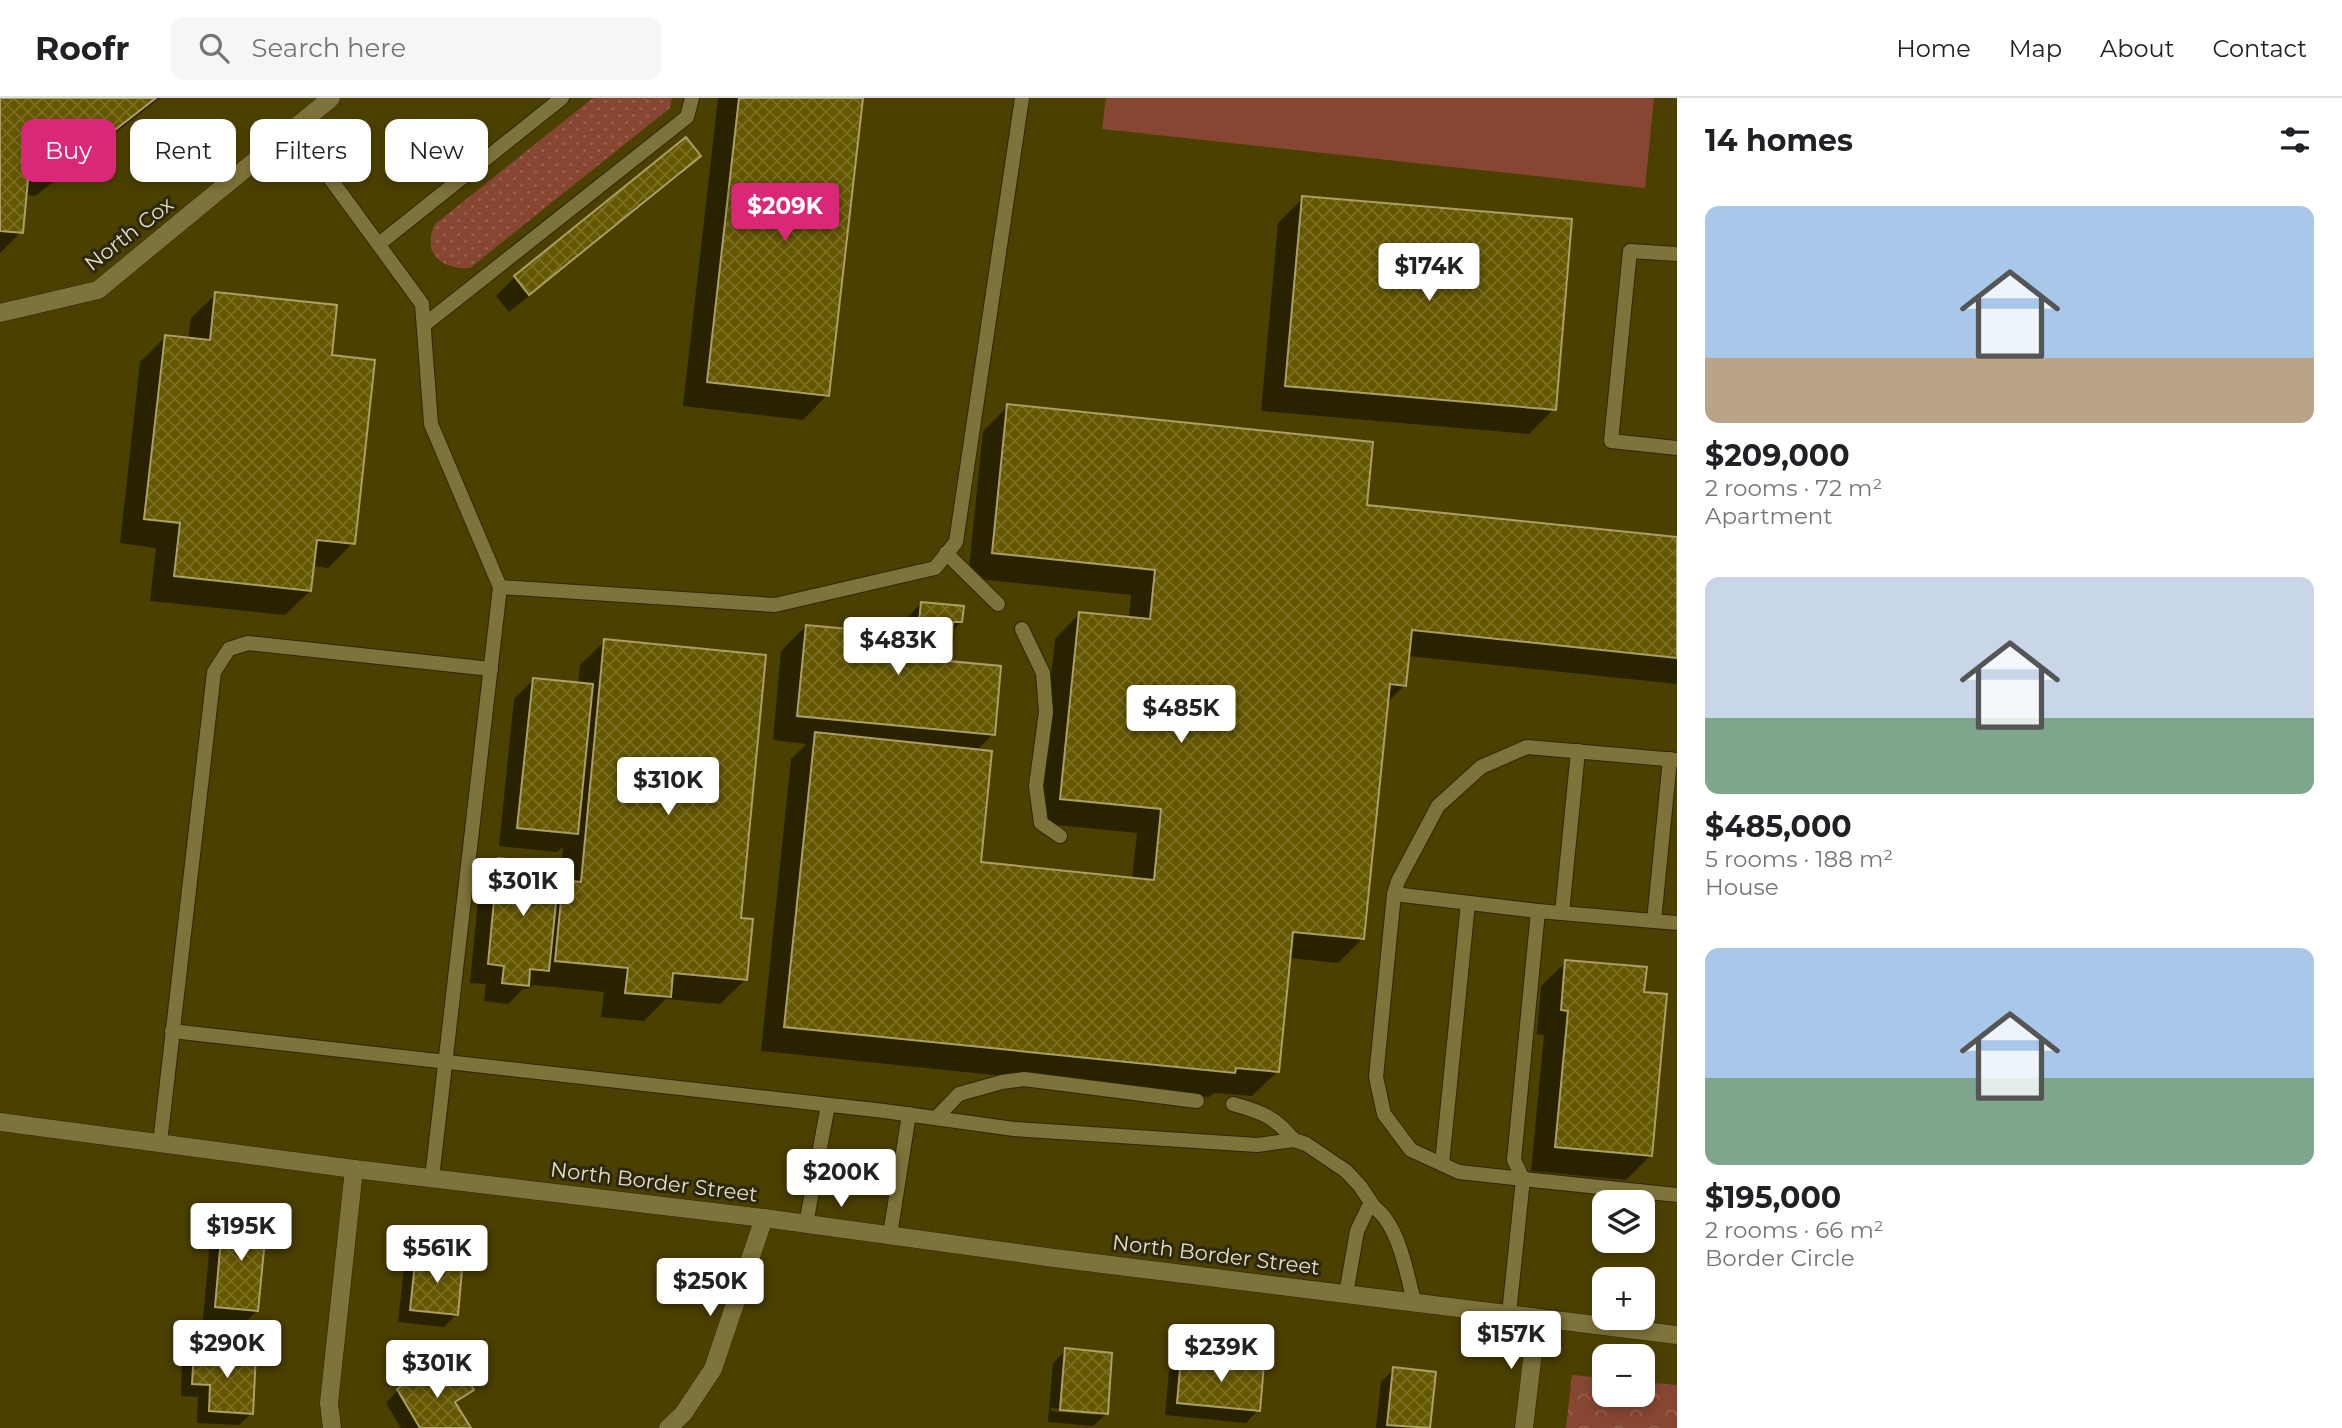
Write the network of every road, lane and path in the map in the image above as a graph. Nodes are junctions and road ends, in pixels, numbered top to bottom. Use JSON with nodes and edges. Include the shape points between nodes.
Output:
{"nodes":[{"id":1,"x":331,"y":98,"type":"edge"},
{"id":2,"x":562,"y":98,"type":"edge"},
{"id":3,"x":692,"y":98,"type":"edge"},
{"id":4,"x":1022,"y":98,"type":"edge"},
{"id":5,"x":306,"y":119,"type":"edge"},
{"id":6,"x":250,"y":165,"type":"edge"},
{"id":7,"x":333,"y":182,"type":"edge"},
{"id":8,"x":379,"y":244,"type":"junction"},
{"id":9,"x":1677,"y":254,"type":"edge"},
{"id":10,"x":0,"y":313,"type":"edge"},
{"id":11,"x":424,"y":325,"type":"junction"},
{"id":12,"x":1677,"y":448,"type":"edge"},
{"id":13,"x":946,"y":554,"type":"junction"},
{"id":14,"x":500,"y":587,"type":"junction"},
{"id":15,"x":998,"y":604,"type":"dead end"},
{"id":16,"x":1022,"y":629,"type":"dead end"},
{"id":17,"x":491,"y":669,"type":"junction"},
{"id":18,"x":1577,"y":751,"type":"junction"},
{"id":19,"x":1674,"y":760,"type":"edge"},
{"id":20,"x":1060,"y":836,"type":"dead end"},
{"id":21,"x":1394,"y":894,"type":"junction"},
{"id":22,"x":1468,"y":903,"type":"junction"},
{"id":23,"x":1538,"y":911,"type":"junction"},
{"id":24,"x":1562,"y":913,"type":"junction"},
{"id":25,"x":1654,"y":921,"type":"junction"},
{"id":26,"x":1677,"y":923,"type":"edge"},
{"id":27,"x":172,"y":1031,"type":"junction"},
{"id":28,"x":446,"y":1061,"type":"junction"},
{"id":29,"x":1197,"y":1101,"type":"dead end"},
{"id":30,"x":1233,"y":1104,"type":"dead end"},
{"id":31,"x":828,"y":1105,"type":"junction"},
{"id":32,"x":909,"y":1114,"type":"junction"},
{"id":33,"x":936,"y":1118,"type":"junction"},
{"id":34,"x":0,"y":1122,"type":"edge"},
{"id":35,"x":1294,"y":1140,"type":"junction"},
{"id":36,"x":160,"y":1143,"type":"junction"},
{"id":37,"x":1441,"y":1164,"type":"junction"},
{"id":38,"x":354,"y":1169,"type":"junction"},
{"id":39,"x":432,"y":1178,"type":"junction"},
{"id":40,"x":1522,"y":1179,"type":"junction"},
{"id":41,"x":1677,"y":1195,"type":"edge"},
{"id":42,"x":1374,"y":1207,"type":"junction"},
{"id":43,"x":764,"y":1218,"type":"junction"},
{"id":44,"x":806,"y":1224,"type":"junction"},
{"id":45,"x":890,"y":1235,"type":"junction"},
{"id":46,"x":1346,"y":1294,"type":"junction"},
{"id":47,"x":1414,"y":1302,"type":"junction"},
{"id":48,"x":1509,"y":1314,"type":"junction"},
{"id":49,"x":1537,"y":1318,"type":"junction"},
{"id":50,"x":1677,"y":1335,"type":"edge"},
{"id":51,"x":332,"y":1428,"type":"edge"},
{"id":52,"x":668,"y":1428,"type":"edge"},
{"id":53,"x":1524,"y":1428,"type":"edge"}],
"edges":[{"from":1,"to":5,"type":"street","name":"North Cox"},
{"from":2,"to":8,"type":"lane"},
{"from":3,"to":11,"type":"lane","via":[[687,117]]},
{"from":4,"to":13,"type":"lane","via":[[956,541]]},
{"from":6,"to":10,"type":"street","name":"North Cox","via":[[98,290]]},
{"from":7,"to":8,"type":"lane"},
{"from":8,"to":11,"type":"lane","via":[[422,304]]},
{"from":9,"to":12,"type":"lane","via":[[1630,251],[1611,441]]},
{"from":11,"to":14,"type":"lane","via":[[431,424]]},
{"from":13,"to":14,"type":"lane","via":[[934,568],[775,605]]},
{"from":13,"to":15,"type":"lane"},
{"from":14,"to":17,"type":"lane"},
{"from":16,"to":20,"type":"lane","via":[[1043,673],[1046,712],[1036,786],[1041,823]]},
{"from":17,"to":27,"type":"lane","via":[[248,643],[229,649],[214,672]]},
{"from":17,"to":28,"type":"lane"},
{"from":18,"to":19,"type":"lane"},
{"from":18,"to":21,"type":"lane","via":[[1527,747],[1481,767],[1438,806]]},
{"from":18,"to":24,"type":"lane"},
{"from":19,"to":25,"type":"lane"},
{"from":21,"to":22,"type":"lane"},
{"from":21,"to":37,"type":"lane","via":[[1376,1077],[1384,1114],[1412,1150]]},
{"from":22,"to":23,"type":"lane"},
{"from":22,"to":37,"type":"lane"},
{"from":23,"to":24,"type":"lane"},
{"from":23,"to":40,"type":"lane","via":[[1514,1160]]},
{"from":24,"to":25,"type":"lane"},
{"from":25,"to":26,"type":"lane"},
{"from":27,"to":28,"type":"lane"},
{"from":27,"to":36,"type":"lane"},
{"from":28,"to":31,"type":"lane"},
{"from":28,"to":39,"type":"lane"},
{"from":29,"to":33,"type":"lane","via":[[1024,1079],[959,1094]]},
{"from":30,"to":35,"type":"lane","via":[[1262,1112]]},
{"from":31,"to":32,"type":"lane"},
{"from":31,"to":44,"type":"lane"},
{"from":32,"to":33,"type":"lane"},
{"from":32,"to":45,"type":"lane"},
{"from":33,"to":35,"type":"lane","via":[[1014,1129],[1257,1145]]},
{"from":34,"to":36,"type":"street","name":"North Border Street"},
{"from":35,"to":42,"type":"lane","via":[[1346,1171]]},
{"from":36,"to":38,"type":"street","name":"North Border Street"},
{"from":37,"to":40,"type":"lane","via":[[1459,1172]]},
{"from":38,"to":39,"type":"street","name":"North Border Street"},
{"from":38,"to":51,"type":"street","via":[[329,1403]]},
{"from":39,"to":43,"type":"street","name":"North Border Street"},
{"from":40,"to":41,"type":"lane"},
{"from":40,"to":48,"type":"lane"},
{"from":42,"to":46,"type":"lane","via":[[1368,1208],[1357,1231]]},
{"from":42,"to":47,"type":"lane","via":[[1399,1245]]},
{"from":43,"to":44,"type":"street","name":"North Border Street"},
{"from":43,"to":52,"type":"street","via":[[713,1369],[684,1413]]},
{"from":44,"to":45,"type":"street","name":"North Border Street"},
{"from":45,"to":46,"type":"street","name":"North Border Street"},
{"from":46,"to":47,"type":"street","name":"North Border Street"},
{"from":47,"to":48,"type":"street","name":"North Border Street"},
{"from":48,"to":49,"type":"street","name":"North Border Street"},
{"from":49,"to":50,"type":"street","name":"North Border Street"},
{"from":49,"to":53,"type":"street"}]}
